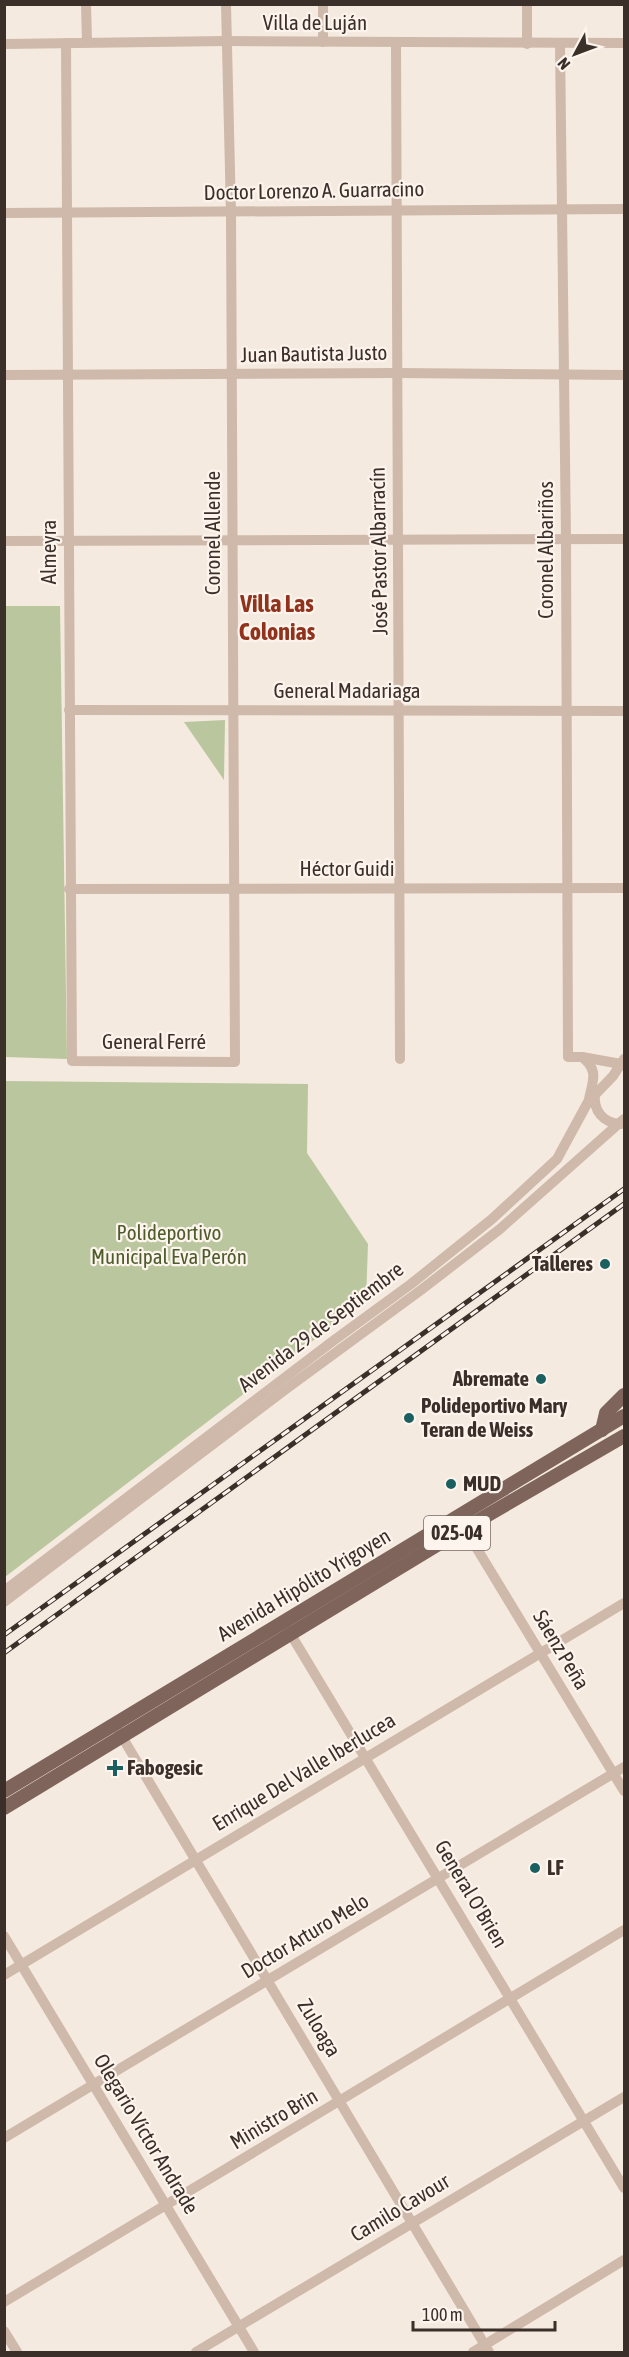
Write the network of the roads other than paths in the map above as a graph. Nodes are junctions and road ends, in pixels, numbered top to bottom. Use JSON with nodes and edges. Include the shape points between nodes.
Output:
{"nodes":[{"id":1,"x":86,"y":4,"type":"edge"},
{"id":2,"x":225,"y":4,"type":"edge"},
{"id":3,"x":323,"y":4,"type":"edge"},
{"id":4,"x":527,"y":4,"type":"edge"},
{"id":5,"x":226,"y":41,"type":"junction"},
{"id":6,"x":87,"y":42,"type":"junction"},
{"id":7,"x":323,"y":42,"type":"junction"},
{"id":8,"x":66,"y":43,"type":"junction"},
{"id":9,"x":396,"y":43,"type":"junction"},
{"id":10,"x":624,"y":43,"type":"edge"},
{"id":11,"x":4,"y":44,"type":"edge"},
{"id":12,"x":527,"y":44,"type":"junction"},
{"id":13,"x":560,"y":44,"type":"junction"},
{"id":14,"x":563,"y":208,"type":"junction"},
{"id":15,"x":398,"y":209,"type":"junction"},
{"id":16,"x":624,"y":209,"type":"edge"},
{"id":17,"x":4,"y":213,"type":"edge"},
{"id":18,"x":67,"y":213,"type":"junction"},
{"id":19,"x":231,"y":213,"type":"junction"},
{"id":20,"x":397,"y":373,"type":"junction"},
{"id":21,"x":68,"y":374,"type":"junction"},
{"id":22,"x":4,"y":375,"type":"edge"},
{"id":23,"x":232,"y":375,"type":"junction"},
{"id":24,"x":564,"y":375,"type":"junction"},
{"id":25,"x":624,"y":375,"type":"edge"},
{"id":26,"x":233,"y":539,"type":"junction"},
{"id":27,"x":624,"y":539,"type":"edge"},
{"id":28,"x":398,"y":540,"type":"junction"},
{"id":29,"x":566,"y":540,"type":"junction"},
{"id":30,"x":69,"y":541,"type":"junction"},
{"id":31,"x":4,"y":542,"type":"edge"},
{"id":32,"x":69,"y":710,"type":"junction"},
{"id":33,"x":233,"y":711,"type":"junction"},
{"id":34,"x":400,"y":711,"type":"junction"},
{"id":35,"x":565,"y":711,"type":"junction"},
{"id":36,"x":624,"y":711,"type":"edge"},
{"id":37,"x":567,"y":888,"type":"junction"},
{"id":38,"x":624,"y":888,"type":"edge"},
{"id":39,"x":69,"y":889,"type":"junction"},
{"id":40,"x":234,"y":889,"type":"junction"},
{"id":41,"x":400,"y":889,"type":"junction"},
{"id":42,"x":582,"y":1057,"type":"junction"},
{"id":43,"x":400,"y":1059,"type":"dead end"},
{"id":44,"x":623,"y":1061,"type":"edge"},
{"id":45,"x":72,"y":1062,"type":"joint"},
{"id":46,"x":235,"y":1062,"type":"joint"},
{"id":47,"x":591,"y":1098,"type":"junction"},
{"id":48,"x":623,"y":1121,"type":"edge"},
{"id":49,"x":624,"y":1395,"type":"edge"},
{"id":50,"x":624,"y":1416,"type":"edge"},
{"id":51,"x":602,"y":1430,"type":"junction"},
{"id":52,"x":624,"y":1437,"type":"edge"},
{"id":53,"x":465,"y":1529,"type":"junction"},
{"id":54,"x":4,"y":1592,"type":"edge"},
{"id":55,"x":4,"y":1602,"type":"edge"},
{"id":56,"x":624,"y":1603,"type":"edge"},
{"id":57,"x":284,"y":1622,"type":"junction"},
{"id":58,"x":291,"y":1634,"type":"junction"},
{"id":59,"x":540,"y":1653,"type":"junction"},
{"id":60,"x":115,"y":1725,"type":"junction"},
{"id":61,"x":123,"y":1737,"type":"junction"},
{"id":62,"x":367,"y":1756,"type":"junction"},
{"id":63,"x":624,"y":1767,"type":"edge"},
{"id":64,"x":614,"y":1773,"type":"junction"},
{"id":65,"x":4,"y":1791,"type":"edge"},
{"id":66,"x":624,"y":1791,"type":"edge"},
{"id":67,"x":4,"y":1808,"type":"edge"},
{"id":68,"x":196,"y":1860,"type":"junction"},
{"id":69,"x":439,"y":1879,"type":"junction"},
{"id":70,"x":624,"y":1930,"type":"edge"},
{"id":71,"x":4,"y":1936,"type":"edge"},
{"id":72,"x":22,"y":1965,"type":"junction"},
{"id":73,"x":4,"y":1975,"type":"edge"},
{"id":74,"x":267,"y":1981,"type":"junction"},
{"id":75,"x":510,"y":1997,"type":"junction"},
{"id":76,"x":93,"y":2086,"type":"junction"},
{"id":77,"x":624,"y":2097,"type":"edge"},
{"id":78,"x":340,"y":2101,"type":"junction"},
{"id":79,"x":585,"y":2121,"type":"junction"},
{"id":80,"x":4,"y":2138,"type":"edge"},
{"id":81,"x":624,"y":2188,"type":"edge"},
{"id":82,"x":166,"y":2206,"type":"junction"},
{"id":83,"x":413,"y":2223,"type":"junction"},
{"id":84,"x":624,"y":2260,"type":"edge"},
{"id":85,"x":4,"y":2302,"type":"edge"},
{"id":86,"x":238,"y":2327,"type":"junction"},
{"id":87,"x":4,"y":2331,"type":"edge"},
{"id":88,"x":487,"y":2349,"type":"edge"},
{"id":89,"x":17,"y":2352,"type":"edge"},
{"id":90,"x":196,"y":2352,"type":"edge"},
{"id":91,"x":254,"y":2352,"type":"edge"},
{"id":92,"x":472,"y":2352,"type":"edge"}],
"edges":[{"from":1,"to":6,"type":"street"},
{"from":2,"to":5,"type":"street","name":"Coronel Allende"},
{"from":3,"to":7,"type":"street"},
{"from":4,"to":12,"type":"street"},
{"from":5,"to":6,"type":"street","name":"Villa de Luján"},
{"from":5,"to":7,"type":"street","name":"Villa de Luján"},
{"from":5,"to":19,"type":"street","name":"Coronel Allende"},
{"from":6,"to":8,"type":"street","name":"Villa de Luján"},
{"from":7,"to":9,"type":"street","name":"Villa de Luján"},
{"from":8,"to":11,"type":"street","name":"Villa de Luján"},
{"from":8,"to":18,"type":"street","name":"Almeyra"},
{"from":9,"to":12,"type":"street","name":"Villa de Luján"},
{"from":9,"to":15,"type":"street","name":"José Pastor Albarracín"},
{"from":10,"to":13,"type":"street","name":"Villa de Luján"},
{"from":12,"to":13,"type":"street","name":"Villa de Luján"},
{"from":13,"to":14,"type":"street","name":"Coronel Albariños"},
{"from":14,"to":15,"type":"street","name":"Doctor Lorenzo A. Guarracino"},
{"from":14,"to":16,"type":"street","name":"Doctor Lorenzo A. Guarracino"},
{"from":14,"to":24,"type":"street","name":"Coronel Albariños"},
{"from":15,"to":19,"type":"street","name":"Doctor Lorenzo A. Guarracino"},
{"from":15,"to":20,"type":"street","name":"José Pastor Albarracín"},
{"from":17,"to":18,"type":"street","name":"Doctor Lorenzo A. Guarracino"},
{"from":18,"to":19,"type":"street","name":"Doctor Lorenzo A. Guarracino"},
{"from":18,"to":21,"type":"street","name":"Almeyra"},
{"from":19,"to":23,"type":"street","name":"Coronel Allende"},
{"from":20,"to":23,"type":"street","name":"Juan Bautista Justo"},
{"from":20,"to":24,"type":"street","name":"Juan Bautista Justo"},
{"from":20,"to":28,"type":"street","name":"José Pastor Albarracín"},
{"from":21,"to":22,"type":"street","name":"Juan Bautista Justo"},
{"from":21,"to":23,"type":"street","name":"Juan Bautista Justo"},
{"from":21,"to":30,"type":"street","name":"Almeyra"},
{"from":23,"to":26,"type":"street","name":"Coronel Allende"},
{"from":24,"to":25,"type":"street","name":"Juan Bautista Justo"},
{"from":24,"to":29,"type":"street","name":"Coronel Albariños"},
{"from":26,"to":28,"type":"street"},
{"from":26,"to":30,"type":"street"},
{"from":26,"to":33,"type":"street","name":"Coronel Allende"},
{"from":27,"to":29,"type":"street"},
{"from":28,"to":29,"type":"street"},
{"from":28,"to":34,"type":"street","name":"José Pastor Albarracín"},
{"from":29,"to":35,"type":"street","name":"Coronel Albariños"},
{"from":30,"to":31,"type":"street"},
{"from":30,"to":32,"type":"street","name":"Almeyra"},
{"from":32,"to":33,"type":"street","name":"General Madariaga"},
{"from":32,"to":39,"type":"street","name":"Almeyra"},
{"from":33,"to":34,"type":"street","name":"General Madariaga"},
{"from":33,"to":40,"type":"street","name":"Coronel Allende"},
{"from":34,"to":35,"type":"street","name":"General Madariaga"},
{"from":34,"to":41,"type":"street","name":"José Pastor Albarracín"},
{"from":35,"to":36,"type":"street","name":"General Madariaga"},
{"from":35,"to":37,"type":"street","name":"Coronel Albariños"},
{"from":37,"to":38,"type":"street","name":"Héctor Guidi"},
{"from":37,"to":41,"type":"street","name":"Héctor Guidi"},
{"from":37,"to":42,"type":"street","name":"Coronel Albariños","via":[[568,1057]]},
{"from":39,"to":40,"type":"street","name":"Héctor Guidi"},
{"from":39,"to":45,"type":"street","name":"Almeyra"},
{"from":40,"to":41,"type":"street","name":"Héctor Guidi"},
{"from":40,"to":46,"type":"street","name":"Coronel Allende"},
{"from":41,"to":43,"type":"street","name":"José Pastor Albarracín"},
{"from":42,"to":44,"type":"street"},
{"from":42,"to":47,"type":"street","via":[[594,1071]]},
{"from":44,"to":47,"type":"street","name":"Avenida 29 de Septiembre"},
{"from":45,"to":46,"type":"street","name":"General Ferré"},
{"from":47,"to":48,"type":"street","via":[[602,1118],[614,1123]]},
{"from":47,"to":54,"type":"street","name":"Avenida 29 de Septiembre","via":[[557,1159],[476,1232]]},
{"from":48,"to":55,"type":"street","name":"Avenida 29 de Septiembre","via":[[501,1228]]},
{"from":49,"to":51,"type":"main road","via":[[606,1413]]},
{"from":50,"to":51,"type":"main road","name":"Avenida Hipólito Yrigoyen","number":"025-04"},
{"from":51,"to":57,"type":"main road","name":"Avenida Hipólito Yrigoyen","number":"025-04"},
{"from":52,"to":53,"type":"main road","name":"Avenida Hipólito Yrigoyen","number":"025-04"},
{"from":53,"to":58,"type":"main road","name":"Avenida Hipólito Yrigoyen","number":"025-04"},
{"from":53,"to":59,"type":"street","name":"Sáenz Peña"},
{"from":56,"to":59,"type":"street","name":"Enrique Del Valle Iberlucea"},
{"from":57,"to":58,"type":"street","name":"General O'Brien"},
{"from":57,"to":60,"type":"main road","name":"Avenida Hipólito Yrigoyen","number":"025-04"},
{"from":58,"to":61,"type":"main road","name":"Avenida Hipólito Yrigoyen","number":"025-04"},
{"from":58,"to":62,"type":"street","name":"General O'Brien"},
{"from":59,"to":62,"type":"street","name":"Enrique Del Valle Iberlucea"},
{"from":59,"to":64,"type":"street","name":"Sáenz Peña"},
{"from":60,"to":61,"type":"street","name":"Zuloaga"},
{"from":60,"to":65,"type":"main road","name":"Avenida Hipólito Yrigoyen","number":"025-04"},
{"from":61,"to":67,"type":"main road","name":"Avenida Hipólito Yrigoyen","number":"025-04"},
{"from":61,"to":68,"type":"street","name":"Zuloaga"},
{"from":62,"to":68,"type":"street","name":"Enrique Del Valle Iberlucea"},
{"from":62,"to":69,"type":"street","name":"General O'Brien"},
{"from":63,"to":64,"type":"street","name":"Doctor Arturo Melo"},
{"from":64,"to":66,"type":"street","name":"Sáenz Peña"},
{"from":64,"to":69,"type":"street","name":"Doctor Arturo Melo"},
{"from":68,"to":72,"type":"street","name":"Enrique Del Valle Iberlucea"},
{"from":68,"to":74,"type":"street","name":"Zuloaga"},
{"from":69,"to":74,"type":"street","name":"Doctor Arturo Melo"},
{"from":69,"to":75,"type":"street","name":"General O'Brien"},
{"from":70,"to":75,"type":"street","name":"Ministro Brin"},
{"from":71,"to":72,"type":"street","name":"Olegario Víctor Andrade"},
{"from":72,"to":73,"type":"street","name":"Enrique Del Valle Iberlucea"},
{"from":72,"to":76,"type":"street","name":"Olegario Víctor Andrade"},
{"from":74,"to":76,"type":"street","name":"Doctor Arturo Melo"},
{"from":74,"to":78,"type":"street","name":"Zuloaga"},
{"from":75,"to":78,"type":"street","name":"Ministro Brin"},
{"from":75,"to":79,"type":"street","name":"General O'Brien"},
{"from":76,"to":80,"type":"street","name":"Doctor Arturo Melo"},
{"from":76,"to":82,"type":"street","name":"Olegario Víctor Andrade"},
{"from":77,"to":79,"type":"street","name":"Camilo Cavour"},
{"from":78,"to":82,"type":"street","name":"Ministro Brin"},
{"from":78,"to":83,"type":"street","name":"Zuloaga"},
{"from":79,"to":81,"type":"street","name":"General O'Brien"},
{"from":79,"to":83,"type":"street","name":"Camilo Cavour"},
{"from":82,"to":85,"type":"street","name":"Ministro Brin"},
{"from":82,"to":86,"type":"street","name":"Olegario Víctor Andrade"},
{"from":83,"to":86,"type":"street","name":"Camilo Cavour"},
{"from":83,"to":88,"type":"street","name":"Zuloaga"},
{"from":84,"to":88,"type":"street"},
{"from":86,"to":90,"type":"street","name":"Camilo Cavour"},
{"from":86,"to":91,"type":"street","name":"Olegario Víctor Andrade"},
{"from":87,"to":89,"type":"street"},
{"from":88,"to":92,"type":"street"}]}
